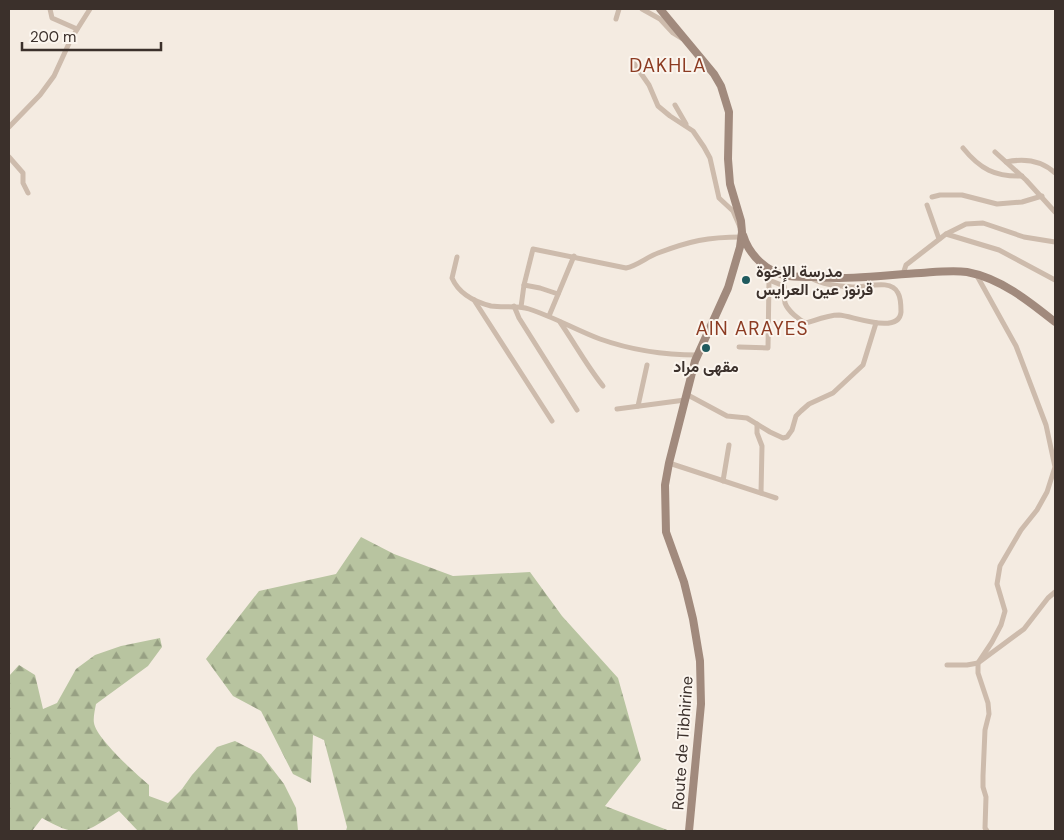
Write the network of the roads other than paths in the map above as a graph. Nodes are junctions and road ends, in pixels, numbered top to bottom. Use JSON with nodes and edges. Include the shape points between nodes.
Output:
{"nodes":[{"id":1,"x":50,"y":9,"type":"edge"},
{"id":2,"x":90,"y":9,"type":"edge"},
{"id":3,"x":619,"y":9,"type":"edge"},
{"id":4,"x":642,"y":9,"type":"edge"},
{"id":5,"x":660,"y":9,"type":"edge"},
{"id":6,"x":616,"y":19,"type":"dead end"},
{"id":7,"x":78,"y":29,"type":"junction"},
{"id":8,"x":686,"y":41,"type":"junction"},
{"id":9,"x":633,"y":62,"type":"dead end"},
{"id":10,"x":675,"y":105,"type":"dead end"},
{"id":11,"x":687,"y":126,"type":"junction"},
{"id":12,"x":9,"y":127,"type":"edge"},
{"id":13,"x":963,"y":148,"type":"dead end"},
{"id":14,"x":994,"y":152,"type":"dead end"},
{"id":15,"x":9,"y":156,"type":"edge"},
{"id":16,"x":1006,"y":162,"type":"junction"},
{"id":17,"x":1055,"y":173,"type":"edge"},
{"id":18,"x":1022,"y":176,"type":"junction"},
{"id":19,"x":28,"y":193,"type":"dead end"},
{"id":20,"x":1042,"y":196,"type":"junction"},
{"id":21,"x":932,"y":197,"type":"dead end"},
{"id":22,"x":927,"y":205,"type":"dead end"},
{"id":23,"x":1055,"y":212,"type":"edge"},
{"id":24,"x":946,"y":234,"type":"junction"},
{"id":25,"x":742,"y":235,"type":"junction"},
{"id":26,"x":939,"y":239,"type":"junction"},
{"id":27,"x":1055,"y":242,"type":"edge"},
{"id":28,"x":574,"y":256,"type":"junction"},
{"id":29,"x":457,"y":257,"type":"dead end"},
{"id":30,"x":758,"y":260,"type":"junction"},
{"id":31,"x":903,"y":274,"type":"junction"},
{"id":32,"x":976,"y":274,"type":"junction"},
{"id":33,"x":810,"y":277,"type":"junction"},
{"id":34,"x":768,"y":280,"type":"junction"},
{"id":35,"x":1055,"y":280,"type":"edge"},
{"id":36,"x":524,"y":285,"type":"junction"},
{"id":37,"x":558,"y":294,"type":"junction"},
{"id":38,"x":474,"y":300,"type":"junction"},
{"id":39,"x":514,"y":306,"type":"junction"},
{"id":40,"x":521,"y":307,"type":"junction"},
{"id":41,"x":549,"y":316,"type":"junction"},
{"id":42,"x":559,"y":321,"type":"junction"},
{"id":43,"x":1055,"y":322,"type":"edge"},
{"id":44,"x":876,"y":323,"type":"junction"},
{"id":45,"x":738,"y":348,"type":"dead end"},
{"id":46,"x":697,"y":355,"type":"junction"},
{"id":47,"x":647,"y":364,"type":"dead end"},
{"id":48,"x":603,"y":386,"type":"dead end"},
{"id":49,"x":685,"y":397,"type":"junction"},
{"id":50,"x":638,"y":406,"type":"junction"},
{"id":51,"x":617,"y":409,"type":"dead end"},
{"id":52,"x":577,"y":410,"type":"dead end"},
{"id":53,"x":552,"y":421,"type":"dead end"},
{"id":54,"x":758,"y":424,"type":"junction"},
{"id":55,"x":729,"y":445,"type":"dead end"},
{"id":56,"x":669,"y":463,"type":"junction"},
{"id":57,"x":723,"y":480,"type":"junction"},
{"id":58,"x":761,"y":493,"type":"junction"},
{"id":59,"x":776,"y":498,"type":"dead end"},
{"id":60,"x":1055,"y":592,"type":"edge"},
{"id":61,"x":978,"y":663,"type":"junction"},
{"id":62,"x":947,"y":665,"type":"dead end"},
{"id":63,"x":689,"y":831,"type":"edge"},
{"id":64,"x":987,"y":831,"type":"edge"}],
"edges":[{"from":1,"to":7,"type":"street","via":[[52,18]]},
{"from":2,"to":7,"type":"street"},
{"from":3,"to":6,"type":"street"},
{"from":4,"to":8,"type":"street"},
{"from":5,"to":8,"type":"street","name":"Route de Tibhirine"},
{"from":7,"to":12,"type":"street","via":[[54,76]]},
{"from":8,"to":25,"type":"street","name":"Route de Tibhirine","via":[[714,74],[729,112],[730,184]]},
{"from":9,"to":11,"type":"street","via":[[649,85],[658,106]]},
{"from":10,"to":11,"type":"street"},
{"from":11,"to":25,"type":"street","via":[[693,130],[710,158],[719,198],[733,211]]},
{"from":13,"to":18,"type":"street","via":[[983,168]]},
{"from":14,"to":16,"type":"street"},
{"from":15,"to":19,"type":"street","via":[[22,173]]},
{"from":16,"to":17,"type":"street","via":[[1027,160]]},
{"from":16,"to":18,"type":"street"},
{"from":18,"to":20,"type":"street"},
{"from":20,"to":21,"type":"street","via":[[997,204],[962,195]]},
{"from":20,"to":23,"type":"street"},
{"from":22,"to":26,"type":"street"},
{"from":24,"to":26,"type":"street"},
{"from":24,"to":27,"type":"street","via":[[961,225],[976,223]]},
{"from":24,"to":35,"type":"street","via":[[999,250]]},
{"from":25,"to":28,"type":"street","via":[[694,240],[626,268]]},
{"from":25,"to":30,"type":"street"},
{"from":25,"to":46,"type":"street","name":"Route de Tibhirine","via":[[728,288]]},
{"from":26,"to":31,"type":"street","via":[[906,265]]},
{"from":28,"to":36,"type":"street","via":[[533,249]]},
{"from":28,"to":37,"type":"street"},
{"from":29,"to":38,"type":"street","via":[[452,278],[462,293]]},
{"from":30,"to":33,"type":"street","via":[[780,274]]},
{"from":30,"to":34,"type":"street"},
{"from":31,"to":32,"type":"street","via":[[952,271]]},
{"from":31,"to":33,"type":"street","via":[[867,278]]},
{"from":32,"to":43,"type":"street","via":[[1016,293]]},
{"from":32,"to":61,"type":"street","via":[[1016,346],[1046,425],[1055,467],[1048,492],[1000,566],[997,584],[1005,611],[1001,625]]},
{"from":33,"to":44,"type":"street","via":[[820,283],[852,287],[893,287],[901,305],[900,316],[892,323]]},
{"from":34,"to":44,"type":"street","via":[[784,286],[785,302],[803,322],[838,315]]},
{"from":34,"to":45,"type":"street","via":[[768,348]]},
{"from":36,"to":37,"type":"street"},
{"from":36,"to":40,"type":"street"},
{"from":37,"to":41,"type":"street"},
{"from":38,"to":39,"type":"street","via":[[492,306]]},
{"from":38,"to":53,"type":"street"},
{"from":39,"to":40,"type":"street"},
{"from":39,"to":52,"type":"street"},
{"from":40,"to":41,"type":"street"},
{"from":41,"to":42,"type":"street"},
{"from":42,"to":46,"type":"street","via":[[623,346],[676,355]]},
{"from":42,"to":48,"type":"street"},
{"from":44,"to":54,"type":"street","via":[[863,364],[841,388],[800,411],[789,435],[783,438]]},
{"from":46,"to":49,"type":"street","name":"Route de Tibhirine"},
{"from":47,"to":50,"type":"street"},
{"from":49,"to":50,"type":"street"},
{"from":49,"to":54,"type":"street","via":[[732,418],[747,418]]},
{"from":49,"to":56,"type":"street","name":"Route de Tibhirine"},
{"from":50,"to":51,"type":"street"},
{"from":54,"to":58,"type":"street","via":[[757,433],[762,446]]},
{"from":55,"to":57,"type":"street"},
{"from":56,"to":57,"type":"street"},
{"from":56,"to":63,"type":"street","name":"Route de Tibhirine","via":[[665,485],[666,532],[684,582],[700,661],[701,704]]},
{"from":57,"to":58,"type":"street"},
{"from":58,"to":59,"type":"street"},
{"from":60,"to":61,"type":"street","via":[[1024,628]]},
{"from":61,"to":62,"type":"street"},
{"from":61,"to":64,"type":"street","via":[[989,714],[983,776]]}]}
